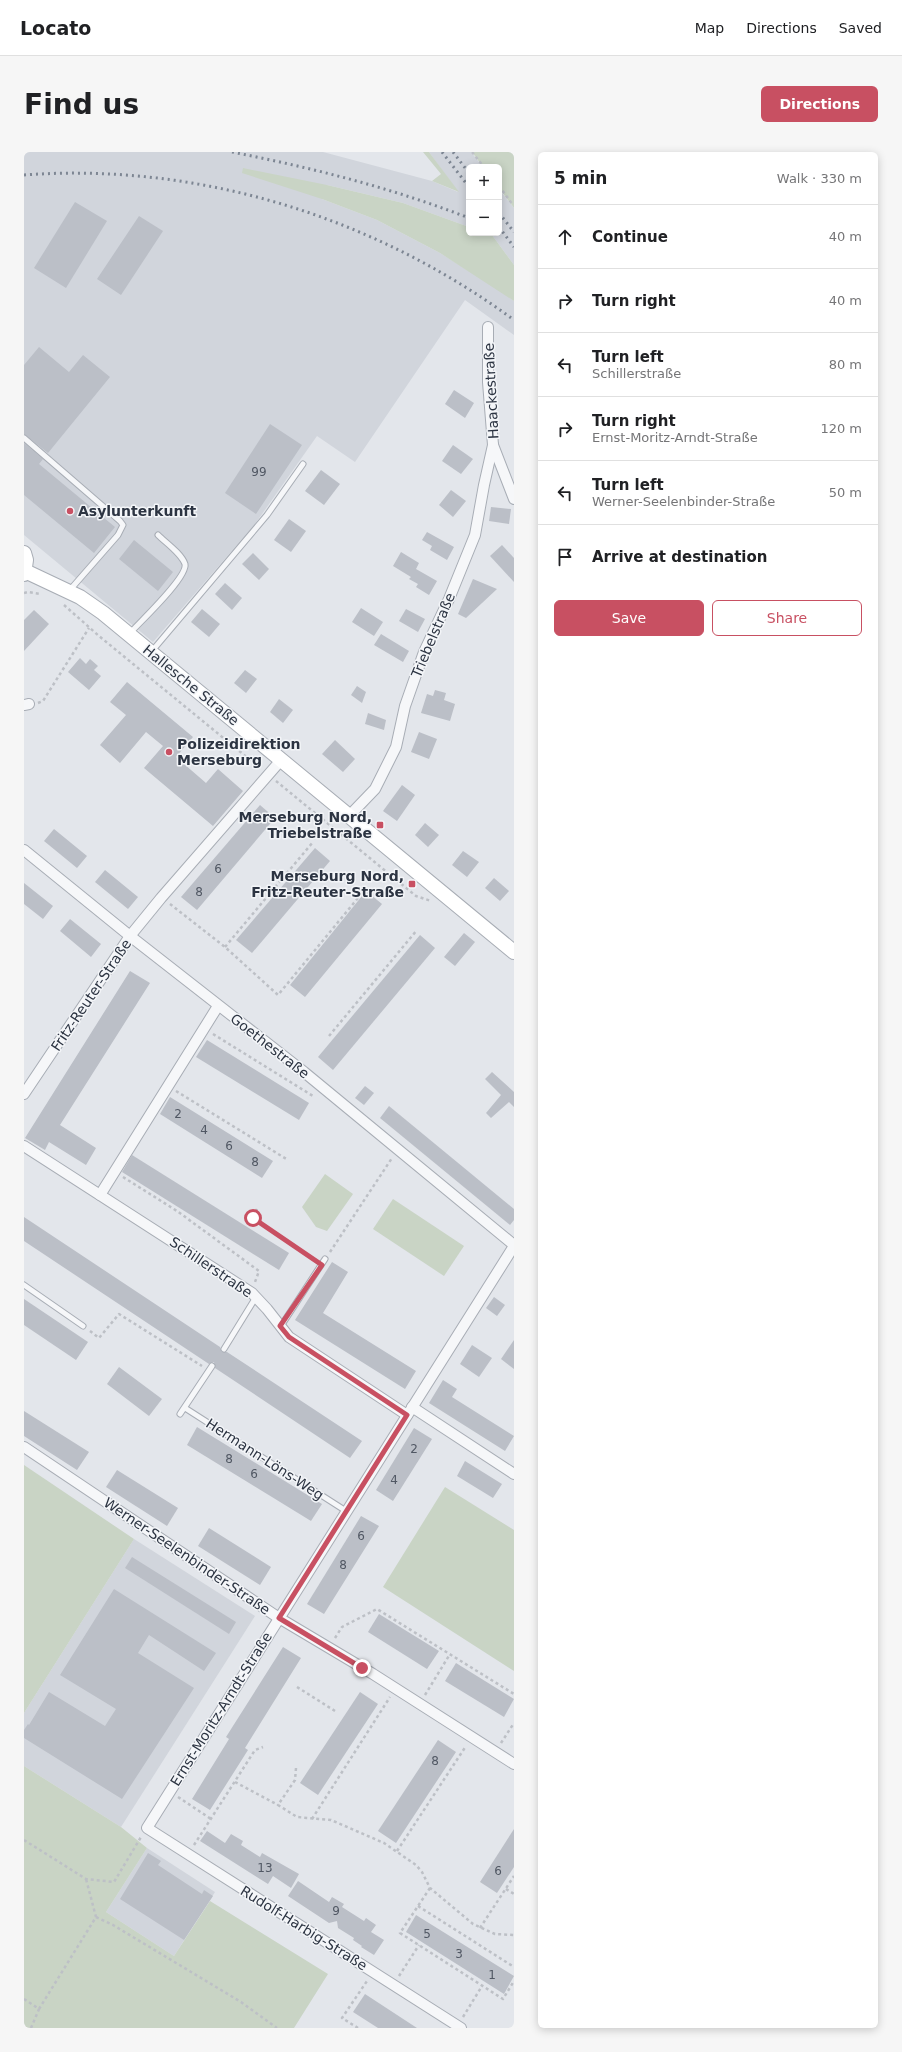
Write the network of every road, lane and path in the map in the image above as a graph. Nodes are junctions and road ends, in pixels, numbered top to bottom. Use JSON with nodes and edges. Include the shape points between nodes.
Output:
{"nodes":[{"id":1,"x":472,"y":152,"type":"edge"},
{"id":2,"x":482,"y":164,"type":"edge"},
{"id":3,"x":502,"y":190,"type":"edge"},
{"id":4,"x":513,"y":205,"type":"edge"},
{"id":5,"x":488,"y":327,"type":"dead end"},
{"id":6,"x":24,"y":438,"type":"edge"},
{"id":7,"x":493,"y":445,"type":"junction"},
{"id":8,"x":303,"y":464,"type":"dead end"},
{"id":9,"x":514,"y":499,"type":"edge"},
{"id":10,"x":158,"y":535,"type":"dead end"},
{"id":11,"x":24,"y":553,"type":"edge"},
{"id":12,"x":25,"y":572,"type":"edge"},
{"id":13,"x":24,"y":593,"type":"edge"},
{"id":14,"x":48,"y":597,"type":"dead end"},
{"id":15,"x":65,"y":597,"type":"junction"},
{"id":16,"x":90,"y":628,"type":"junction"},
{"id":17,"x":129,"y":634,"type":"junction"},
{"id":18,"x":151,"y":652,"type":"junction"},
{"id":19,"x":27,"y":704,"type":"edge"},
{"id":20,"x":282,"y":759,"type":"junction"},
{"id":21,"x":269,"y":775,"type":"junction"},
{"id":22,"x":350,"y":815,"type":"junction"},
{"id":23,"x":313,"y":842,"type":"dead end"},
{"id":24,"x":24,"y":850,"type":"edge"},
{"id":25,"x":367,"y":886,"type":"dead end"},
{"id":26,"x":161,"y":898,"type":"junction"},
{"id":27,"x":435,"y":903,"type":"dead end"},
{"id":28,"x":417,"y":930,"type":"dead end"},
{"id":29,"x":130,"y":936,"type":"junction"},
{"id":30,"x":225,"y":947,"type":"junction"},
{"id":31,"x":514,"y":952,"type":"edge"},
{"id":32,"x":218,"y":1006,"type":"junction"},
{"id":33,"x":204,"y":1029,"type":"junction"},
{"id":34,"x":329,"y":1036,"type":"dead end"},
{"id":35,"x":167,"y":1086,"type":"junction"},
{"id":36,"x":24,"y":1093,"type":"edge"},
{"id":37,"x":317,"y":1098,"type":"dead end"},
{"id":38,"x":24,"y":1146,"type":"edge"},
{"id":39,"x":397,"y":1149,"type":"junction"},
{"id":40,"x":288,"y":1160,"type":"dead end"},
{"id":41,"x":114,"y":1172,"type":"junction"},
{"id":42,"x":100,"y":1195,"type":"junction"},
{"id":43,"x":257,"y":1209,"type":"dead end"},
{"id":44,"x":514,"y":1245,"type":"edge"},
{"id":45,"x":325,"y":1259,"type":"joint"},
{"id":46,"x":322,"y":1265,"type":"junction"},
{"id":47,"x":24,"y":1285,"type":"edge"},
{"id":48,"x":254,"y":1295,"type":"junction"},
{"id":49,"x":83,"y":1326,"type":"joint"},
{"id":50,"x":280,"y":1326,"type":"junction"},
{"id":51,"x":224,"y":1349,"type":"dead end"},
{"id":52,"x":210,"y":1368,"type":"joint"},
{"id":53,"x":185,"y":1408,"type":"junction"},
{"id":54,"x":410,"y":1411,"type":"junction"},
{"id":55,"x":180,"y":1414,"type":"dead end"},
{"id":56,"x":24,"y":1447,"type":"edge"},
{"id":57,"x":514,"y":1474,"type":"edge"},
{"id":58,"x":346,"y":1511,"type":"junction"},
{"id":59,"x":279,"y":1618,"type":"junction"},
{"id":60,"x":329,"y":1647,"type":"junction"},
{"id":61,"x":450,"y":1654,"type":"junction"},
{"id":62,"x":297,"y":1687,"type":"dead end"},
{"id":63,"x":396,"y":1688,"type":"junction"},
{"id":64,"x":514,"y":1694,"type":"edge"},
{"id":65,"x":420,"y":1704,"type":"junction"},
{"id":66,"x":335,"y":1711,"type":"dead end"},
{"id":67,"x":514,"y":1723,"type":"edge"},
{"id":68,"x":472,"y":1737,"type":"junction"},
{"id":69,"x":263,"y":1747,"type":"dead end"},
{"id":70,"x":496,"y":1752,"type":"junction"},
{"id":71,"x":514,"y":1764,"type":"edge"},
{"id":72,"x":296,"y":1768,"type":"dead end"},
{"id":73,"x":234,"y":1782,"type":"junction"},
{"id":74,"x":170,"y":1792,"type":"junction"},
{"id":75,"x":278,"y":1805,"type":"junction"},
{"id":76,"x":211,"y":1819,"type":"junction"},
{"id":77,"x":312,"y":1819,"type":"junction"},
{"id":78,"x":147,"y":1828,"type":"junction"},
{"id":79,"x":24,"y":1840,"type":"edge"},
{"id":80,"x":398,"y":1851,"type":"junction"},
{"id":81,"x":188,"y":1854,"type":"junction"},
{"id":82,"x":514,"y":1876,"type":"edge"},
{"id":83,"x":86,"y":1879,"type":"junction"},
{"id":84,"x":430,"y":1888,"type":"junction"},
{"id":85,"x":506,"y":1889,"type":"junction"},
{"id":86,"x":514,"y":1894,"type":"edge"},
{"id":87,"x":418,"y":1906,"type":"junction"},
{"id":88,"x":96,"y":1917,"type":"junction"},
{"id":89,"x":480,"y":1928,"type":"junction"},
{"id":90,"x":514,"y":1934,"type":"edge"},
{"id":91,"x":419,"y":1945,"type":"junction"},
{"id":92,"x":514,"y":1967,"type":"edge"},
{"id":93,"x":373,"y":1972,"type":"junction"},
{"id":94,"x":514,"y":1981,"type":"edge"},
{"id":95,"x":394,"y":1985,"type":"junction"},
{"id":96,"x":482,"y":1986,"type":"junction"},
{"id":97,"x":24,"y":1999,"type":"edge"},
{"id":98,"x":39,"y":2009,"type":"junction"},
{"id":99,"x":459,"y":2027,"type":"edge"},
{"id":100,"x":31,"y":2028,"type":"edge"},
{"id":101,"x":277,"y":2028,"type":"edge"},
{"id":102,"x":358,"y":2028,"type":"edge"}],
"edges":[{"from":1,"to":2,"type":"path"},
{"from":3,"to":4,"type":"path"},
{"from":5,"to":7,"type":"street","name":"Haackestraße","via":[[488,382]]},
{"from":6,"to":15,"type":"lane","via":[[123,525],[118,535]]},
{"from":7,"to":9,"type":"street","name":"Haackestraße"},
{"from":7,"to":22,"type":"street","name":"Triebelstraße","via":[[475,535],[424,652],[405,706],[396,747],[375,789]]},
{"from":8,"to":18,"type":"lane","via":[[268,515]]},
{"from":10,"to":17,"type":"lane","via":[[179,555],[185,569],[168,592]]},
{"from":11,"to":12,"type":"main road"},
{"from":12,"to":15,"type":"main road","name":"Hallesche Straße"},
{"from":13,"to":14,"type":"path"},
{"from":15,"to":16,"type":"path"},
{"from":15,"to":17,"type":"main road","name":"Hallesche Straße","via":[[103,613]]},
{"from":16,"to":19,"type":"path","via":[[43,701],[34,705]]},
{"from":16,"to":21,"type":"path"},
{"from":17,"to":18,"type":"main road","name":"Hallesche Straße"},
{"from":18,"to":20,"type":"main road","name":"Hallesche Straße"},
{"from":20,"to":21,"type":"street","name":"Fritz-Reuter-Straße"},
{"from":20,"to":22,"type":"main road","name":"Hallesche Straße"},
{"from":21,"to":26,"type":"street","name":"Fritz-Reuter-Straße"},
{"from":21,"to":27,"type":"path","via":[[416,896]]},
{"from":22,"to":31,"type":"main road","name":"Hallesche Straße"},
{"from":23,"to":30,"type":"path"},
{"from":24,"to":29,"type":"street","name":"Goethestraße"},
{"from":25,"to":30,"type":"path","via":[[278,995]]},
{"from":26,"to":29,"type":"street","name":"Fritz-Reuter-Straße"},
{"from":26,"to":30,"type":"path"},
{"from":28,"to":34,"type":"path"},
{"from":29,"to":32,"type":"street","name":"Goethestraße"},
{"from":29,"to":36,"type":"street","name":"Fritz-Reuter-Straße"},
{"from":32,"to":33,"type":"street"},
{"from":32,"to":39,"type":"street","name":"Goethestraße","via":[[304,1072]]},
{"from":33,"to":35,"type":"street"},
{"from":33,"to":37,"type":"path","name":"Goethestraße"},
{"from":35,"to":40,"type":"path"},
{"from":35,"to":41,"type":"street"},
{"from":38,"to":42,"type":"street","name":"Schillerstraße"},
{"from":39,"to":44,"type":"street","name":"Goethestraße"},
{"from":39,"to":45,"type":"path"},
{"from":41,"to":42,"type":"street"},
{"from":41,"to":48,"type":"path","via":[[177,1211],[259,1271]]},
{"from":42,"to":48,"type":"street","name":"Schillerstraße"},
{"from":43,"to":46,"type":"path","via":[[253,1218]]},
{"from":44,"to":54,"type":"street","name":"Ernst-Moritz-Arndt-Straße"},
{"from":45,"to":46,"type":"lane"},
{"from":46,"to":50,"type":"lane"},
{"from":47,"to":49,"type":"lane"},
{"from":48,"to":50,"type":"street","name":"Schillerstraße"},
{"from":48,"to":51,"type":"lane"},
{"from":49,"to":52,"type":"path","via":[[99,1338],[119,1314]]},
{"from":50,"to":54,"type":"street","name":"Schillerstraße","via":[[289,1337]]},
{"from":52,"to":53,"type":"lane"},
{"from":53,"to":55,"type":"lane"},
{"from":53,"to":58,"type":"lane","name":"Hermann-Löns-Weg"},
{"from":54,"to":57,"type":"street","name":"Schillerstraße"},
{"from":54,"to":58,"type":"street","name":"Ernst-Moritz-Arndt-Straße"},
{"from":56,"to":59,"type":"street","name":"Werner-Seelenbinder-Straße"},
{"from":58,"to":59,"type":"street","name":"Ernst-Moritz-Arndt-Straße"},
{"from":59,"to":60,"type":"street","name":"Werner-Seelenbinder-Straße"},
{"from":59,"to":74,"type":"street","name":"Ernst-Moritz-Arndt-Straße"},
{"from":60,"to":61,"type":"path","via":[[342,1627],[377,1609]]},
{"from":60,"to":63,"type":"street","name":"Werner-Seelenbinder-Straße"},
{"from":61,"to":64,"type":"path"},
{"from":61,"to":65,"type":"path"},
{"from":62,"to":66,"type":"path"},
{"from":63,"to":65,"type":"street","name":"Werner-Seelenbinder-Straße"},
{"from":63,"to":77,"type":"path"},
{"from":65,"to":68,"type":"street","name":"Werner-Seelenbinder-Straße"},
{"from":67,"to":70,"type":"path"},
{"from":68,"to":70,"type":"street","name":"Werner-Seelenbinder-Straße"},
{"from":68,"to":80,"type":"path"},
{"from":69,"to":73,"type":"path","via":[[255,1750]]},
{"from":70,"to":71,"type":"street","name":"Werner-Seelenbinder-Straße"},
{"from":72,"to":75,"type":"path","via":[[295,1780]]},
{"from":73,"to":75,"type":"path"},
{"from":73,"to":76,"type":"path"},
{"from":74,"to":76,"type":"path"},
{"from":74,"to":78,"type":"street","name":"Ernst-Moritz-Arndt-Straße"},
{"from":75,"to":77,"type":"path","via":[[298,1817]]},
{"from":76,"to":81,"type":"path"},
{"from":77,"to":80,"type":"path","via":[[331,1820]]},
{"from":78,"to":81,"type":"street","name":"Rudolf-Harbig-Straße"},
{"from":78,"to":83,"type":"path","via":[[114,1882]]},
{"from":79,"to":83,"type":"path"},
{"from":80,"to":84,"type":"path","via":[[422,1872]]},
{"from":81,"to":93,"type":"street","name":"Rudolf-Harbig-Straße"},
{"from":82,"to":85,"type":"path"},
{"from":83,"to":88,"type":"path"},
{"from":84,"to":87,"type":"path"},
{"from":84,"to":89,"type":"path"},
{"from":85,"to":86,"type":"path"},
{"from":85,"to":89,"type":"path"},
{"from":87,"to":91,"type":"path","via":[[400,1933]]},
{"from":87,"to":92,"type":"path"},
{"from":88,"to":98,"type":"path"},
{"from":88,"to":101,"type":"path","via":[[114,1925],[241,2002]]},
{"from":89,"to":90,"type":"path","via":[[495,1934]]},
{"from":91,"to":95,"type":"path"},
{"from":91,"to":96,"type":"path"},
{"from":93,"to":95,"type":"street","name":"Rudolf-Harbig-Straße"},
{"from":93,"to":102,"type":"path","via":[[342,2018]]},
{"from":94,"to":96,"type":"path","via":[[503,1999]]},
{"from":95,"to":99,"type":"street","name":"Rudolf-Harbig-Straße"},
{"from":96,"to":99,"type":"path"},
{"from":97,"to":98,"type":"path"},
{"from":98,"to":100,"type":"path"}]}
